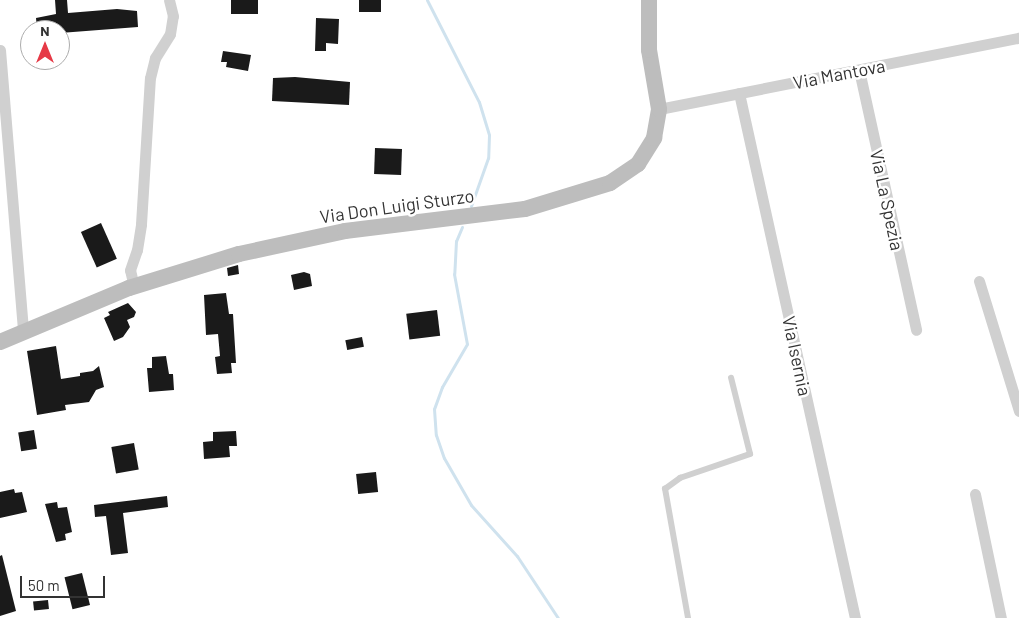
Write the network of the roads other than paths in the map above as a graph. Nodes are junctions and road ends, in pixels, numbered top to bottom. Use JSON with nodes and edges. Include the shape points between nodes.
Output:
{"nodes":[{"id":1,"x":169,"y":0,"type":"edge"},
{"id":2,"x":649,"y":0,"type":"edge"},
{"id":3,"x":1019,"y":38,"type":"edge"},
{"id":4,"x":0,"y":50,"type":"edge"},
{"id":5,"x":858,"y":70,"type":"junction"},
{"id":6,"x":739,"y":93,"type":"junction"},
{"id":7,"x":659,"y":109,"type":"junction"},
{"id":8,"x":979,"y":281,"type":"dead end"},
{"id":9,"x":134,"y":287,"type":"junction"},
{"id":10,"x":916,"y":330,"type":"dead end"},
{"id":11,"x":23,"y":331,"type":"junction"},
{"id":12,"x":0,"y":342,"type":"edge"},
{"id":13,"x":731,"y":378,"type":"dead end"},
{"id":14,"x":1019,"y":411,"type":"edge"},
{"id":15,"x":975,"y":494,"type":"dead end"},
{"id":16,"x":688,"y":618,"type":"edge"},
{"id":17,"x":855,"y":618,"type":"edge"},
{"id":18,"x":1001,"y":618,"type":"edge"}],
"edges":[{"from":1,"to":9,"type":"street","via":[[173,16],[170,34],[156,58],[150,78],[141,224],[130,270]]},
{"from":2,"to":7,"type":"street","name":"Via Don Luigi Sturzo","via":[[649,50]]},
{"from":3,"to":5,"type":"street","name":"Via Mantova"},
{"from":4,"to":11,"type":"street"},
{"from":5,"to":6,"type":"street","name":"Via Mantova"},
{"from":5,"to":10,"type":"street","name":"Via La Spezia"},
{"from":6,"to":7,"type":"street","name":"Via Mantova"},
{"from":6,"to":17,"type":"street","name":"Via Isernia"},
{"from":7,"to":9,"type":"street","name":"Via Don Luigi Sturzo","via":[[650,149],[638,164],[610,183],[525,210],[345,231],[239,254]]},
{"from":8,"to":14,"type":"street"},
{"from":9,"to":11,"type":"street","name":"Via Don Luigi Sturzo"},
{"from":11,"to":12,"type":"street","name":"Via Don Luigi Sturzo"},
{"from":13,"to":16,"type":"lane","via":[[750,454],[680,478],[665,489]]},
{"from":15,"to":18,"type":"street"}]}
